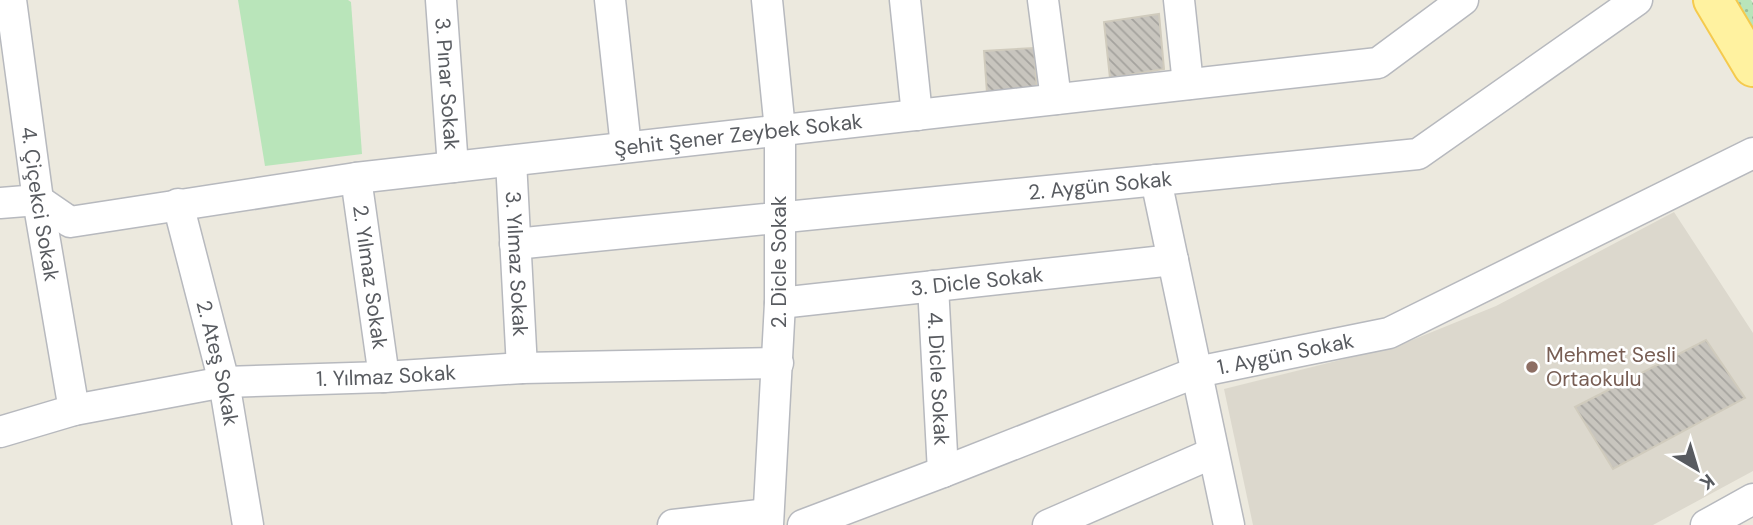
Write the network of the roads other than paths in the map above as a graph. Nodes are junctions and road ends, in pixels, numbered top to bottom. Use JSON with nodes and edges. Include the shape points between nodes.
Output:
{"nodes":[{"id":1,"x":11,"y":0,"type":"edge"},
{"id":2,"x":441,"y":0,"type":"edge"},
{"id":3,"x":610,"y":0,"type":"edge"},
{"id":4,"x":767,"y":0,"type":"edge"},
{"id":5,"x":905,"y":0,"type":"edge"},
{"id":6,"x":1043,"y":0,"type":"edge"},
{"id":7,"x":1178,"y":0,"type":"edge"},
{"id":8,"x":1463,"y":0,"type":"edge"},
{"id":9,"x":1637,"y":0,"type":"edge"},
{"id":10,"x":1713,"y":0,"type":"edge"},
{"id":11,"x":1753,"y":67,"type":"edge"},
{"id":12,"x":1188,"y":84,"type":"junction"},
{"id":13,"x":1056,"y":99,"type":"junction"},
{"id":14,"x":917,"y":115,"type":"junction"},
{"id":15,"x":780,"y":130,"type":"junction"},
{"id":16,"x":626,"y":147,"type":"junction"},
{"id":17,"x":1753,"y":153,"type":"edge"},
{"id":18,"x":511,"y":161,"type":"junction"},
{"id":19,"x":453,"y":167,"type":"junction"},
{"id":20,"x":356,"y":178,"type":"junction"},
{"id":21,"x":1156,"y":180,"type":"junction"},
{"id":22,"x":38,"y":200,"type":"junction"},
{"id":23,"x":0,"y":203,"type":"edge"},
{"id":24,"x":178,"y":204,"type":"junction"},
{"id":25,"x":779,"y":218,"type":"junction"},
{"id":26,"x":515,"y":244,"type":"junction"},
{"id":27,"x":1173,"y":260,"type":"junction"},
{"id":28,"x":933,"y":286,"type":"junction"},
{"id":29,"x":780,"y":303,"type":"junction"},
{"id":30,"x":778,"y":363,"type":"junction"},
{"id":31,"x":522,"y":368,"type":"junction"},
{"id":32,"x":1197,"y":372,"type":"junction"},
{"id":33,"x":384,"y":377,"type":"junction"},
{"id":34,"x":223,"y":382,"type":"junction"},
{"id":35,"x":74,"y":410,"type":"junction"},
{"id":36,"x":0,"y":432,"type":"edge"},
{"id":37,"x":1213,"y":453,"type":"junction"},
{"id":38,"x":943,"y":472,"type":"junction"},
{"id":39,"x":1753,"y":499,"type":"edge"},
{"id":40,"x":768,"y":519,"type":"edge"},
{"id":41,"x":1720,"y":522,"type":"edge"},
{"id":42,"x":248,"y":525,"type":"edge"},
{"id":43,"x":673,"y":525,"type":"edge"},
{"id":44,"x":803,"y":525,"type":"edge"},
{"id":45,"x":1048,"y":525,"type":"edge"},
{"id":46,"x":1229,"y":525,"type":"edge"}],
"edges":[{"from":1,"to":22,"type":"street","name":"4. Çiçekci Sokak"},
{"from":2,"to":19,"type":"street","name":"3. Pınar Sokak"},
{"from":3,"to":16,"type":"street"},
{"from":4,"to":15,"type":"street","name":"2. Dicle Sokak"},
{"from":5,"to":14,"type":"street"},
{"from":6,"to":13,"type":"street"},
{"from":7,"to":12,"type":"street"},
{"from":8,"to":12,"type":"street","name":"Şehit Şener Zeybek Sokak","via":[[1378,63]]},
{"from":9,"to":21,"type":"street","name":"2. Aygün Sokak","via":[[1418,154]]},
{"from":10,"to":11,"type":"main road"},
{"from":12,"to":13,"type":"street","name":"Şehit Şener Zeybek Sokak"},
{"from":13,"to":14,"type":"street","name":"Şehit Şener Zeybek Sokak"},
{"from":14,"to":15,"type":"street","name":"Şehit Şener Zeybek Sokak"},
{"from":15,"to":16,"type":"street","name":"Şehit Şener Zeybek Sokak"},
{"from":15,"to":25,"type":"street","name":"2. Dicle Sokak"},
{"from":16,"to":18,"type":"street","name":"Şehit Şener Zeybek Sokak"},
{"from":17,"to":32,"type":"street","name":"1. Aygün Sokak","via":[[1389,333]]},
{"from":18,"to":19,"type":"street","name":"Şehit Şener Zeybek Sokak"},
{"from":18,"to":26,"type":"street","name":"3. Yılmaz Sokak"},
{"from":19,"to":20,"type":"street","name":"Şehit Şener Zeybek Sokak"},
{"from":20,"to":24,"type":"street","name":"Şehit Şener Zeybek Sokak"},
{"from":20,"to":33,"type":"street","name":"2. Yılmaz Sokak"},
{"from":21,"to":25,"type":"street","name":"2. Aygün Sokak"},
{"from":21,"to":27,"type":"street"},
{"from":22,"to":23,"type":"street"},
{"from":22,"to":24,"type":"street","name":"Şehit Şener Zeybek Sokak","via":[[70,222]]},
{"from":22,"to":35,"type":"street","name":"4. Çiçekci Sokak"},
{"from":24,"to":34,"type":"street","name":"2. Ateş Sokak"},
{"from":25,"to":26,"type":"street","name":"2. Aygün Sokak"},
{"from":25,"to":29,"type":"street","name":"2. Dicle Sokak"},
{"from":26,"to":31,"type":"street","name":"3. Yılmaz Sokak"},
{"from":27,"to":28,"type":"street","name":"3. Dicle Sokak"},
{"from":27,"to":32,"type":"street"},
{"from":28,"to":29,"type":"street","name":"3. Dicle Sokak"},
{"from":28,"to":38,"type":"street","name":"4. Dicle Sokak"},
{"from":29,"to":30,"type":"street","name":"2. Dicle Sokak"},
{"from":30,"to":31,"type":"street","name":"1. Yılmaz Sokak"},
{"from":30,"to":40,"type":"street","name":"2. Dicle Sokak"},
{"from":31,"to":33,"type":"street","name":"1. Yılmaz Sokak"},
{"from":32,"to":37,"type":"street"},
{"from":32,"to":38,"type":"street","name":"1. Aygün Sokak"},
{"from":33,"to":34,"type":"street","name":"1. Yılmaz Sokak"},
{"from":34,"to":35,"type":"street","name":"1. Yılmaz Sokak"},
{"from":34,"to":42,"type":"street","name":"2. Ateş Sokak"},
{"from":35,"to":36,"type":"street","name":"1. Yılmaz Sokak"},
{"from":37,"to":45,"type":"street"},
{"from":37,"to":46,"type":"street"},
{"from":38,"to":44,"type":"street","name":"1. Aygün Sokak"},
{"from":39,"to":41,"type":"street"},
{"from":40,"to":43,"type":"street"}]}
